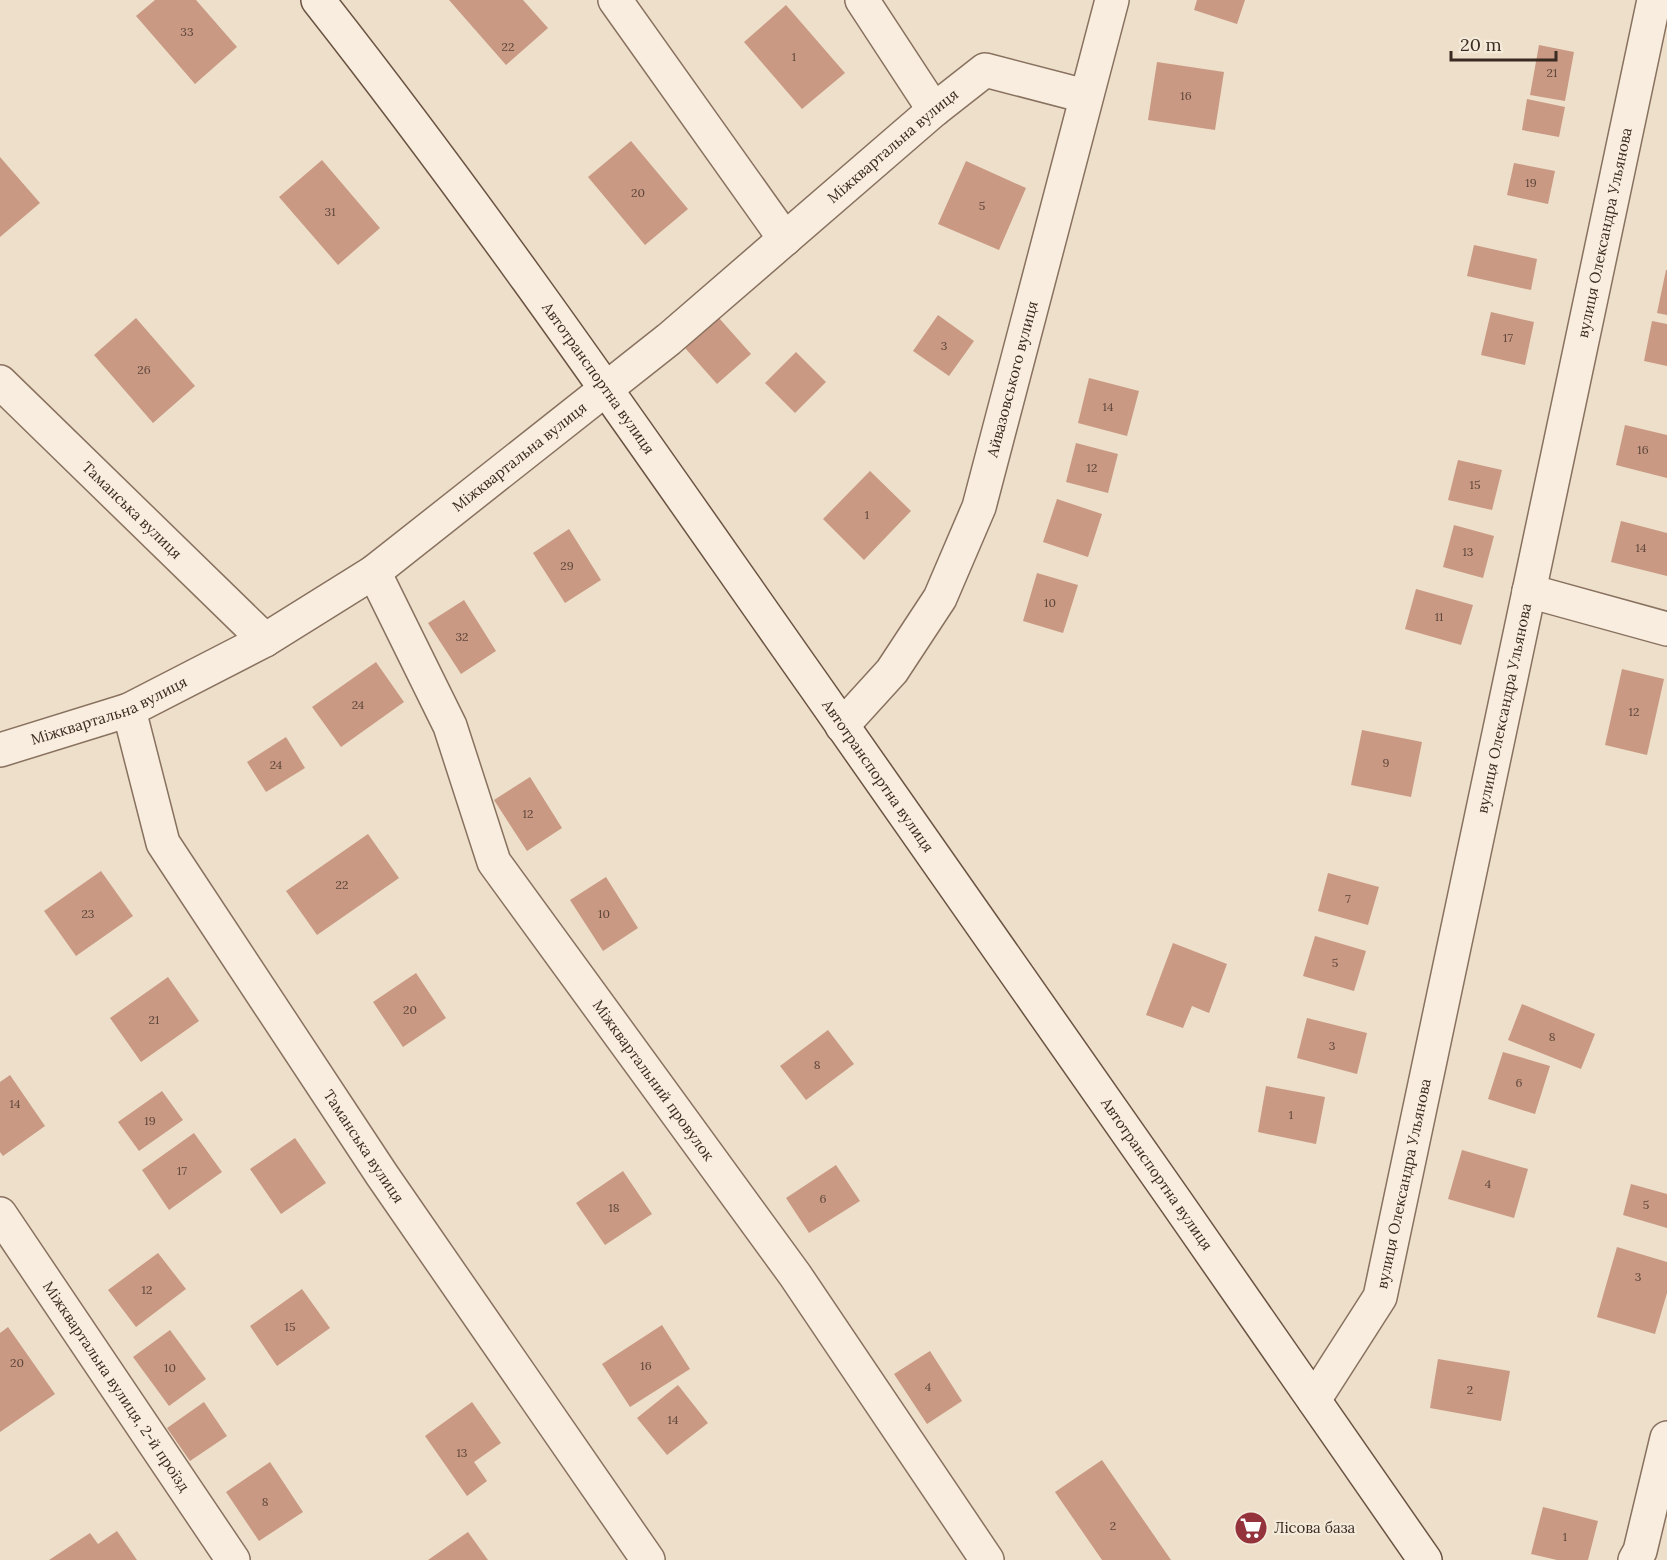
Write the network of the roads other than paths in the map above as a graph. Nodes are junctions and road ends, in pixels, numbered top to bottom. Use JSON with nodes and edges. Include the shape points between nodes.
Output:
{"nodes":[{"id":1,"x":318,"y":0,"type":"edge"},
{"id":2,"x":615,"y":0,"type":"edge"},
{"id":3,"x":862,"y":0,"type":"edge"},
{"id":4,"x":1112,"y":0,"type":"edge"},
{"id":5,"x":1654,"y":0,"type":"edge"},
{"id":6,"x":1086,"y":96,"type":"junction"},
{"id":7,"x":934,"y":110,"type":"junction"},
{"id":8,"x":785,"y":239,"type":"junction"},
{"id":9,"x":0,"y":382,"type":"edge"},
{"id":10,"x":606,"y":389,"type":"junction"},
{"id":11,"x":374,"y":572,"type":"junction"},
{"id":12,"x":1529,"y":591,"type":"junction"},
{"id":13,"x":1667,"y":629,"type":"edge"},
{"id":14,"x":265,"y":640,"type":"junction"},
{"id":15,"x":129,"y":710,"type":"junction"},
{"id":16,"x":842,"y":726,"type":"junction"},
{"id":17,"x":0,"y":750,"type":"edge"},
{"id":18,"x":0,"y":1214,"type":"edge"},
{"id":19,"x":1314,"y":1400,"type":"junction"},
{"id":20,"x":1667,"y":1438,"type":"edge"},
{"id":21,"x":233,"y":1560,"type":"edge"},
{"id":22,"x":648,"y":1560,"type":"edge"},
{"id":23,"x":987,"y":1560,"type":"edge"},
{"id":24,"x":1425,"y":1560,"type":"edge"},
{"id":25,"x":1635,"y":1560,"type":"edge"}],
"edges":[{"from":1,"to":10,"type":"street","name":"Автотранспортна вулиця"},
{"from":2,"to":8,"type":"street"},
{"from":3,"to":7,"type":"street"},
{"from":4,"to":6,"type":"street","name":"Айвазовського вулиця"},
{"from":5,"to":12,"type":"street","name":"вулиця Олександра Ульянова"},
{"from":6,"to":7,"type":"street","name":"Міжквартальна вулиця","via":[[985,70]]},
{"from":6,"to":16,"type":"street","name":"Айвазовського вулиця","via":[[979,507],[940,598],[892,671]]},
{"from":7,"to":8,"type":"street","name":"Міжквартальна вулиця"},
{"from":8,"to":10,"type":"street","name":"Міжквартальна вулиця"},
{"from":9,"to":14,"type":"street","name":"Таманська вулиця"},
{"from":10,"to":11,"type":"street","name":"Міжквартальна вулиця"},
{"from":10,"to":16,"type":"street","name":"Автотранспортна вулиця"},
{"from":11,"to":14,"type":"street","name":"Міжквартальна вулиця"},
{"from":11,"to":23,"type":"street","name":"Міжквартальний провулок","via":[[450,726],[494,862],[795,1275]]},
{"from":12,"to":13,"type":"street"},
{"from":12,"to":19,"type":"street","name":"вулиця Олександра Ульянова","via":[[1380,1297]]},
{"from":14,"to":15,"type":"street","name":"Міжквартальна вулиця"},
{"from":15,"to":17,"type":"street","name":"Міжквартальна вулиця"},
{"from":15,"to":22,"type":"street","name":"Таманська вулиця","via":[[163,843],[382,1175]]},
{"from":16,"to":19,"type":"street","name":"Автотранспортна вулиця"},
{"from":18,"to":21,"type":"street","name":"Міжквартальна вулиця, 2-й проїзд"},
{"from":19,"to":24,"type":"street","name":"Автотранспортна вулиця"},
{"from":20,"to":25,"type":"street"}]}
